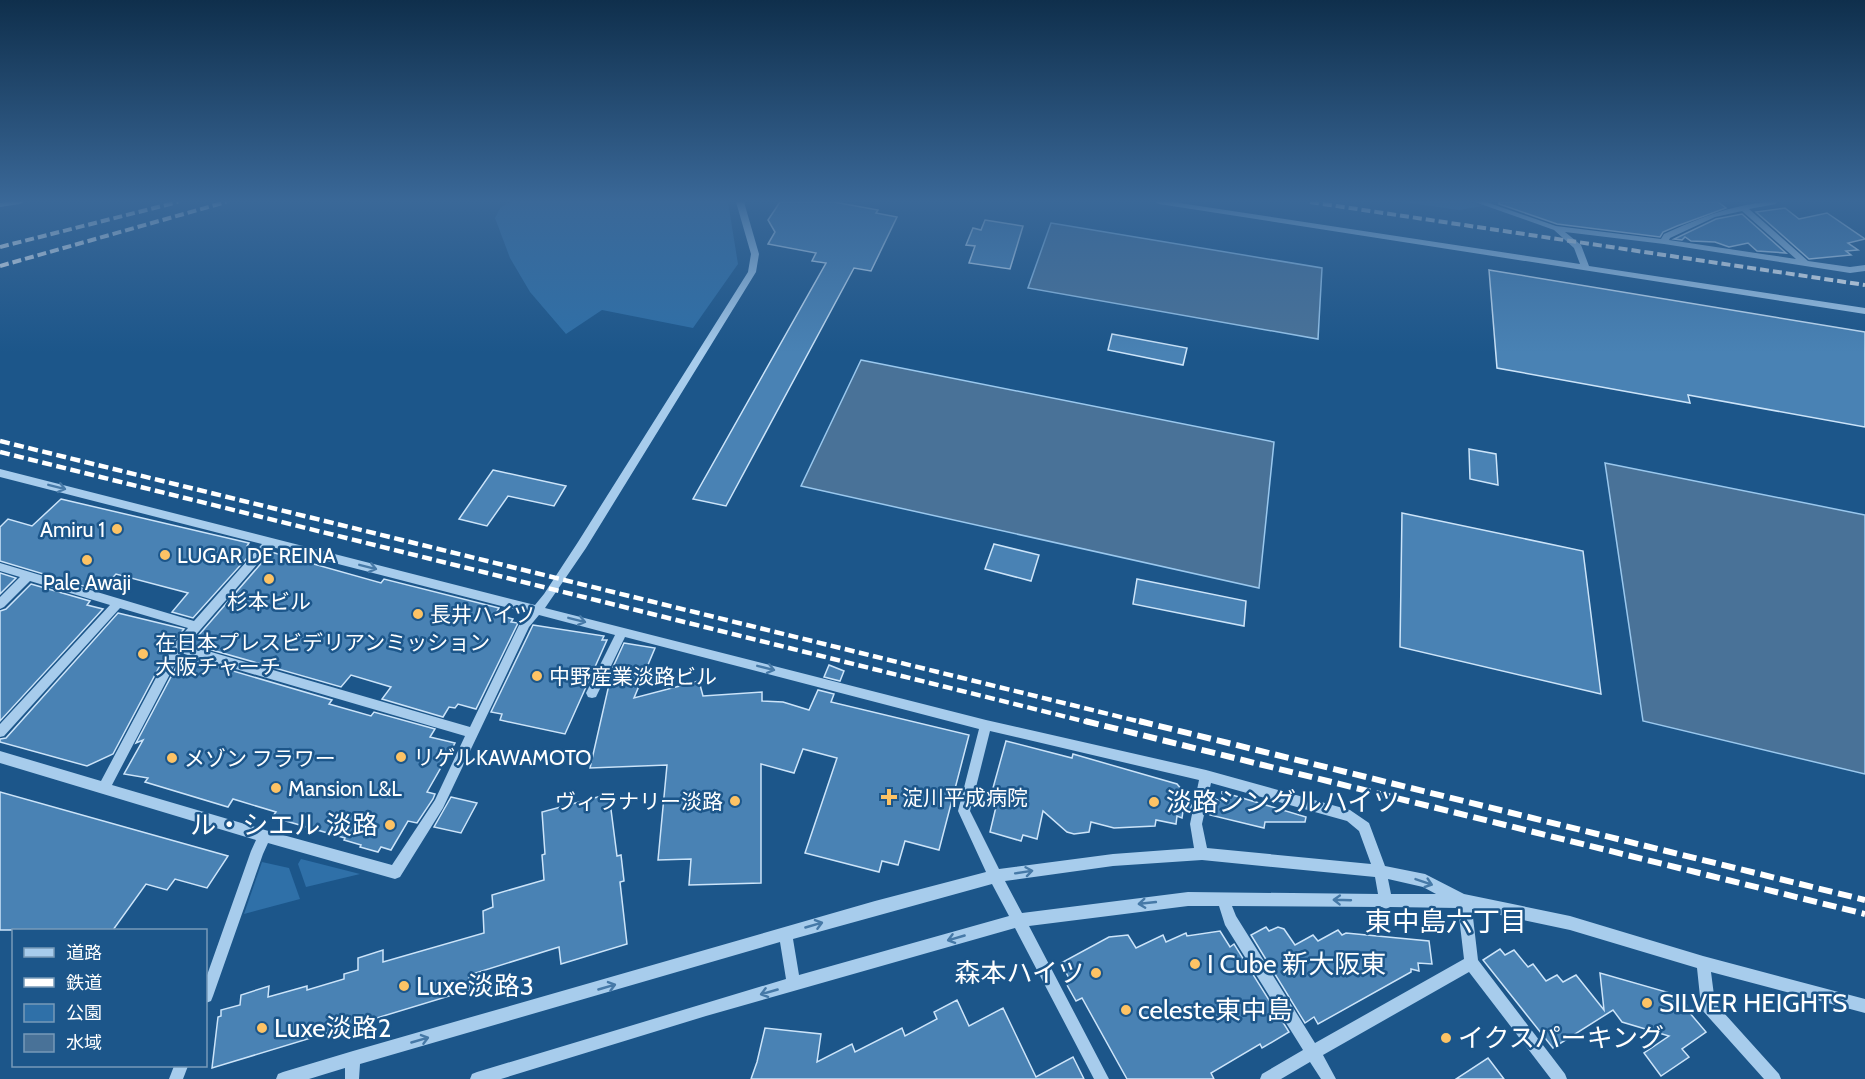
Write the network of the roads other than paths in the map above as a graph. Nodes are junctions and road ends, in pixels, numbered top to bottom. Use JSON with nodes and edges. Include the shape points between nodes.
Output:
{"nodes":[{"id":1,"x":755,"y":252,"type":"edge"},
{"id":2,"x":1485,"y":252,"type":"edge"},
{"id":3,"x":1580,"y":252,"type":"edge"},
{"id":4,"x":1731,"y":252,"type":"edge"},
{"id":5,"x":1793,"y":252,"type":"edge"},
{"id":6,"x":1806,"y":264,"type":"junction"},
{"id":7,"x":1585,"y":267,"type":"junction"},
{"id":8,"x":1865,"y":268,"type":"edge"},
{"id":9,"x":1865,"y":311,"type":"edge"},
{"id":10,"x":0,"y":473,"type":"edge"},
{"id":11,"x":270,"y":542,"type":"junction"},
{"id":12,"x":0,"y":567,"type":"edge"},
{"id":13,"x":29,"y":575,"type":"junction"},
{"id":14,"x":118,"y":603,"type":"junction"},
{"id":15,"x":0,"y":604,"type":"edge"},
{"id":16,"x":536,"y":610,"type":"junction"},
{"id":17,"x":196,"y":626,"type":"junction"},
{"id":18,"x":622,"y":631,"type":"junction"},
{"id":19,"x":178,"y":647,"type":"junction"},
{"id":20,"x":592,"y":693,"type":"dead end"},
{"id":21,"x":986,"y":725,"type":"junction"},
{"id":22,"x":0,"y":732,"type":"edge"},
{"id":23,"x":473,"y":733,"type":"junction"},
{"id":24,"x":0,"y":757,"type":"edge"},
{"id":25,"x":1206,"y":776,"type":"junction"},
{"id":26,"x":104,"y":788,"type":"junction"},
{"id":27,"x":265,"y":836,"type":"junction"},
{"id":28,"x":1202,"y":854,"type":"junction"},
{"id":29,"x":1380,"y":871,"type":"junction"},
{"id":30,"x":997,"y":876,"type":"junction"},
{"id":31,"x":1223,"y":899,"type":"junction"},
{"id":32,"x":1464,"y":901,"type":"junction"},
{"id":33,"x":1386,"y":902,"type":"junction"},
{"id":34,"x":1019,"y":920,"type":"junction"},
{"id":35,"x":785,"y":934,"type":"junction"},
{"id":36,"x":1471,"y":963,"type":"junction"},
{"id":37,"x":1703,"y":963,"type":"junction"},
{"id":38,"x":794,"y":985,"type":"junction"},
{"id":39,"x":207,"y":993,"type":"edge"},
{"id":40,"x":1865,"y":1006,"type":"edge"},
{"id":41,"x":1312,"y":1052,"type":"junction"},
{"id":42,"x":353,"y":1058,"type":"junction"},
{"id":43,"x":283,"y":1079,"type":"edge"},
{"id":44,"x":352,"y":1079,"type":"edge"},
{"id":45,"x":477,"y":1079,"type":"edge"},
{"id":46,"x":1102,"y":1079,"type":"edge"},
{"id":47,"x":1267,"y":1079,"type":"edge"},
{"id":48,"x":1329,"y":1079,"type":"edge"},
{"id":49,"x":1560,"y":1079,"type":"edge"},
{"id":50,"x":1774,"y":1079,"type":"edge"}],
"edges":[{"from":1,"to":16,"type":"street","via":[[752,272],[582,545]]},
{"from":2,"to":7,"type":"street"},
{"from":3,"to":7,"type":"street"},
{"from":4,"to":6,"type":"street"},
{"from":5,"to":6,"type":"street"},
{"from":6,"to":8,"type":"street","via":[[1850,270]]},
{"from":7,"to":9,"type":"street"},
{"from":10,"to":11,"type":"street","one_way":true},
{"from":11,"to":16,"type":"street","one_way":true},
{"from":11,"to":17,"type":"street"},
{"from":12,"to":13,"type":"street"},
{"from":13,"to":14,"type":"street"},
{"from":13,"to":15,"type":"street"},
{"from":14,"to":17,"type":"street"},
{"from":14,"to":22,"type":"street"},
{"from":16,"to":18,"type":"street","one_way":true},
{"from":16,"to":23,"type":"street","via":[[525,624]]},
{"from":17,"to":19,"type":"street"},
{"from":18,"to":20,"type":"street"},
{"from":18,"to":21,"type":"street","one_way":true},
{"from":19,"to":23,"type":"street"},
{"from":19,"to":26,"type":"street"},
{"from":21,"to":25,"type":"street"},
{"from":21,"to":30,"type":"street","via":[[964,811]]},
{"from":23,"to":27,"type":"street","via":[[439,804],[396,872]]},
{"from":24,"to":26,"type":"street"},
{"from":25,"to":28,"type":"street","via":[[1196,824]]},
{"from":25,"to":29,"type":"street","via":[[1350,816],[1364,827]]},
{"from":26,"to":27,"type":"street"},
{"from":27,"to":39,"type":"street"},
{"from":28,"to":29,"type":"street"},
{"from":30,"to":28,"type":"street","one_way":true,"via":[[1113,860]]},
{"from":29,"to":32,"type":"street","one_way":true,"via":[[1425,881]]},
{"from":29,"to":33,"type":"street"},
{"from":30,"to":34,"type":"street"},
{"from":35,"to":30,"type":"street","one_way":true},
{"from":33,"to":31,"type":"street","one_way":true},
{"from":31,"to":34,"type":"street","one_way":true,"via":[[1188,899]]},
{"from":31,"to":41,"type":"street","via":[[1230,920]]},
{"from":32,"to":33,"type":"street"},
{"from":32,"to":36,"type":"street"},
{"from":32,"to":37,"type":"street","via":[[1570,923]]},
{"from":34,"to":38,"type":"street","one_way":true},
{"from":34,"to":46,"type":"street"},
{"from":35,"to":38,"type":"street"},
{"from":42,"to":35,"type":"street","one_way":true},
{"from":36,"to":41,"type":"street"},
{"from":36,"to":49,"type":"street"},
{"from":37,"to":40,"type":"street"},
{"from":37,"to":50,"type":"street","via":[[1708,1006]]},
{"from":38,"to":45,"type":"street","one_way":true},
{"from":41,"to":47,"type":"street"},
{"from":41,"to":48,"type":"street"},
{"from":42,"to":43,"type":"street"},
{"from":42,"to":44,"type":"street"}]}
